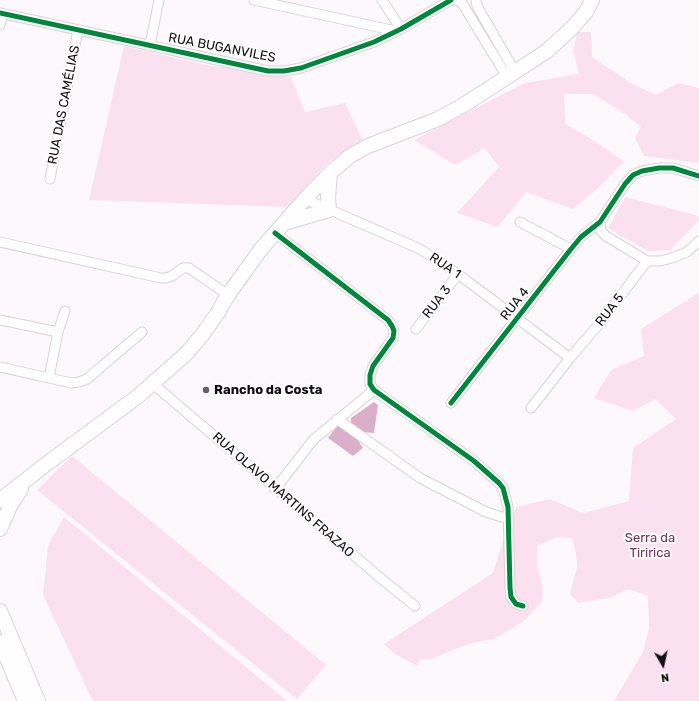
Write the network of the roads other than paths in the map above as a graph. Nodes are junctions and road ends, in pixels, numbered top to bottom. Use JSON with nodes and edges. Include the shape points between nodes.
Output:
{"nodes":[{"id":1,"x":159,"y":0,"type":"edge"},
{"id":2,"x":254,"y":0,"type":"edge"},
{"id":3,"x":382,"y":0,"type":"edge"},
{"id":4,"x":452,"y":0,"type":"edge"},
{"id":5,"x":456,"y":0,"type":"edge"},
{"id":6,"x":476,"y":0,"type":"edge"},
{"id":7,"x":592,"y":0,"type":"edge"},
{"id":8,"x":1,"y":13,"type":"edge"},
{"id":9,"x":0,"y":25,"type":"edge"},
{"id":10,"x":78,"y":30,"type":"junction"},
{"id":11,"x":398,"y":30,"type":"junction"},
{"id":12,"x":150,"y":45,"type":"junction"},
{"id":13,"x":511,"y":74,"type":"junction"},
{"id":14,"x":330,"y":173,"type":"junction"},
{"id":15,"x":699,"y":176,"type":"edge"},
{"id":16,"x":50,"y":179,"type":"dead end"},
{"id":17,"x":305,"y":199,"type":"junction"},
{"id":18,"x":329,"y":210,"type":"junction"},
{"id":19,"x":520,"y":222,"type":"dead end"},
{"id":20,"x":600,"y":222,"type":"junction"},
{"id":21,"x":279,"y":228,"type":"junction"},
{"id":22,"x":699,"y":240,"type":"edge"},
{"id":23,"x":0,"y":242,"type":"edge"},
{"id":24,"x":571,"y":249,"type":"junction"},
{"id":25,"x":647,"y":261,"type":"junction"},
{"id":26,"x":458,"y":274,"type":"junction"},
{"id":27,"x":228,"y":295,"type":"junction"},
{"id":28,"x":65,"y":310,"type":"dead end"},
{"id":29,"x":517,"y":319,"type":"junction"},
{"id":30,"x":0,"y":320,"type":"edge"},
{"id":31,"x":416,"y":329,"type":"dead end"},
{"id":32,"x":58,"y":332,"type":"junction"},
{"id":33,"x":142,"y":332,"type":"dead end"},
{"id":34,"x":570,"y":358,"type":"junction"},
{"id":35,"x":0,"y":367,"type":"edge"},
{"id":36,"x":49,"y":378,"type":"junction"},
{"id":37,"x":152,"y":383,"type":"junction"},
{"id":38,"x":374,"y":390,"type":"junction"},
{"id":39,"x":451,"y":403,"type":"dead end"},
{"id":40,"x":531,"y":408,"type":"dead end"},
{"id":41,"x":337,"y":419,"type":"junction"},
{"id":42,"x":28,"y":479,"type":"junction"},
{"id":43,"x":276,"y":489,"type":"junction"},
{"id":44,"x":0,"y":500,"type":"edge"},
{"id":45,"x":508,"y":519,"type":"junction"},
{"id":46,"x":0,"y":529,"type":"edge"},
{"id":47,"x":415,"y":606,"type":"dead end"},
{"id":48,"x":523,"y":606,"type":"dead end"},
{"id":49,"x":0,"y":611,"type":"edge"},
{"id":50,"x":0,"y":642,"type":"edge"},
{"id":51,"x":25,"y":701,"type":"edge"},
{"id":52,"x":38,"y":701,"type":"edge"}],
"edges":[{"from":1,"to":12,"type":"street"},
{"from":2,"to":11,"type":"street"},
{"from":3,"to":11,"type":"street"},
{"from":4,"to":11,"type":"street","name":"RUA BUGANVILES"},
{"from":5,"to":13,"type":"street","via":[[462,2]]},
{"from":6,"to":13,"type":"street"},
{"from":7,"to":13,"type":"main road","via":[[586,12],[572,28],[546,51]]},
{"from":8,"to":9,"type":"street"},
{"from":8,"to":10,"type":"street","name":"RUA BUGANVILES"},
{"from":10,"to":12,"type":"street","name":"RUA BUGANVILES"},
{"from":10,"to":16,"type":"street","name":"RUA DAS CAMÉLIAS"},
{"from":11,"to":12,"type":"street","name":"RUA BUGANVILES","via":[[374,42],[301,68],[284,71],[268,71]]},
{"from":13,"to":14,"type":"main road","via":[[438,119],[368,146],[350,156]]},
{"from":14,"to":17,"type":"main road"},
{"from":14,"to":18,"type":"main road"},
{"from":15,"to":20,"type":"street","name":"RUA 4","via":[[673,168],[659,168],[633,175]]},
{"from":17,"to":18,"type":"street","name":"RUA 1"},
{"from":17,"to":21,"type":"main road"},
{"from":18,"to":21,"type":"main road"},
{"from":18,"to":26,"type":"street","name":"RUA 1","via":[[420,249]]},
{"from":19,"to":24,"type":"street"},
{"from":20,"to":24,"type":"street","name":"RUA 4"},
{"from":20,"to":25,"type":"street","via":[[606,236]]},
{"from":21,"to":27,"type":"main road","via":[[261,248]]},
{"from":21,"to":38,"type":"street","via":[[392,326],[393,338],[373,366],[370,375],[370,384]]},
{"from":22,"to":25,"type":"street","via":[[687,252],[660,261]]},
{"from":23,"to":27,"type":"street","via":[[161,278],[172,276],[183,268],[189,268]]},
{"from":24,"to":29,"type":"street","name":"RUA 4"},
{"from":25,"to":34,"type":"street","name":"RUA 5"},
{"from":26,"to":29,"type":"street","name":"RUA 1"},
{"from":26,"to":31,"type":"street","name":"RUA 3"},
{"from":27,"to":37,"type":"main road","via":[[203,334],[186,354]]},
{"from":28,"to":32,"type":"street"},
{"from":29,"to":34,"type":"street","name":"RUA 1"},
{"from":29,"to":39,"type":"street","name":"RUA 4"},
{"from":30,"to":32,"type":"street"},
{"from":32,"to":36,"type":"street"},
{"from":33,"to":36,"type":"street","via":[[87,379],[72,383]]},
{"from":34,"to":40,"type":"street","name":"RUA 5"},
{"from":35,"to":36,"type":"street"},
{"from":37,"to":42,"type":"main road"},
{"from":37,"to":43,"type":"street","name":"RUA OLAVO MARTINS FRAZAO"},
{"from":38,"to":41,"type":"street"},
{"from":38,"to":45,"type":"street","via":[[474,461],[499,483],[506,496]]},
{"from":41,"to":43,"type":"street","via":[[304,450]]},
{"from":41,"to":45,"type":"street","via":[[430,484],[486,512]]},
{"from":42,"to":44,"type":"main road"},
{"from":42,"to":46,"type":"main road","via":[[14,498]]},
{"from":43,"to":47,"type":"street","name":"RUA OLAVO MARTINS FRAZAO"},
{"from":45,"to":48,"type":"street","via":[[511,597],[516,604]]},
{"from":49,"to":52,"type":"main road"},
{"from":50,"to":51,"type":"main road"}]}
